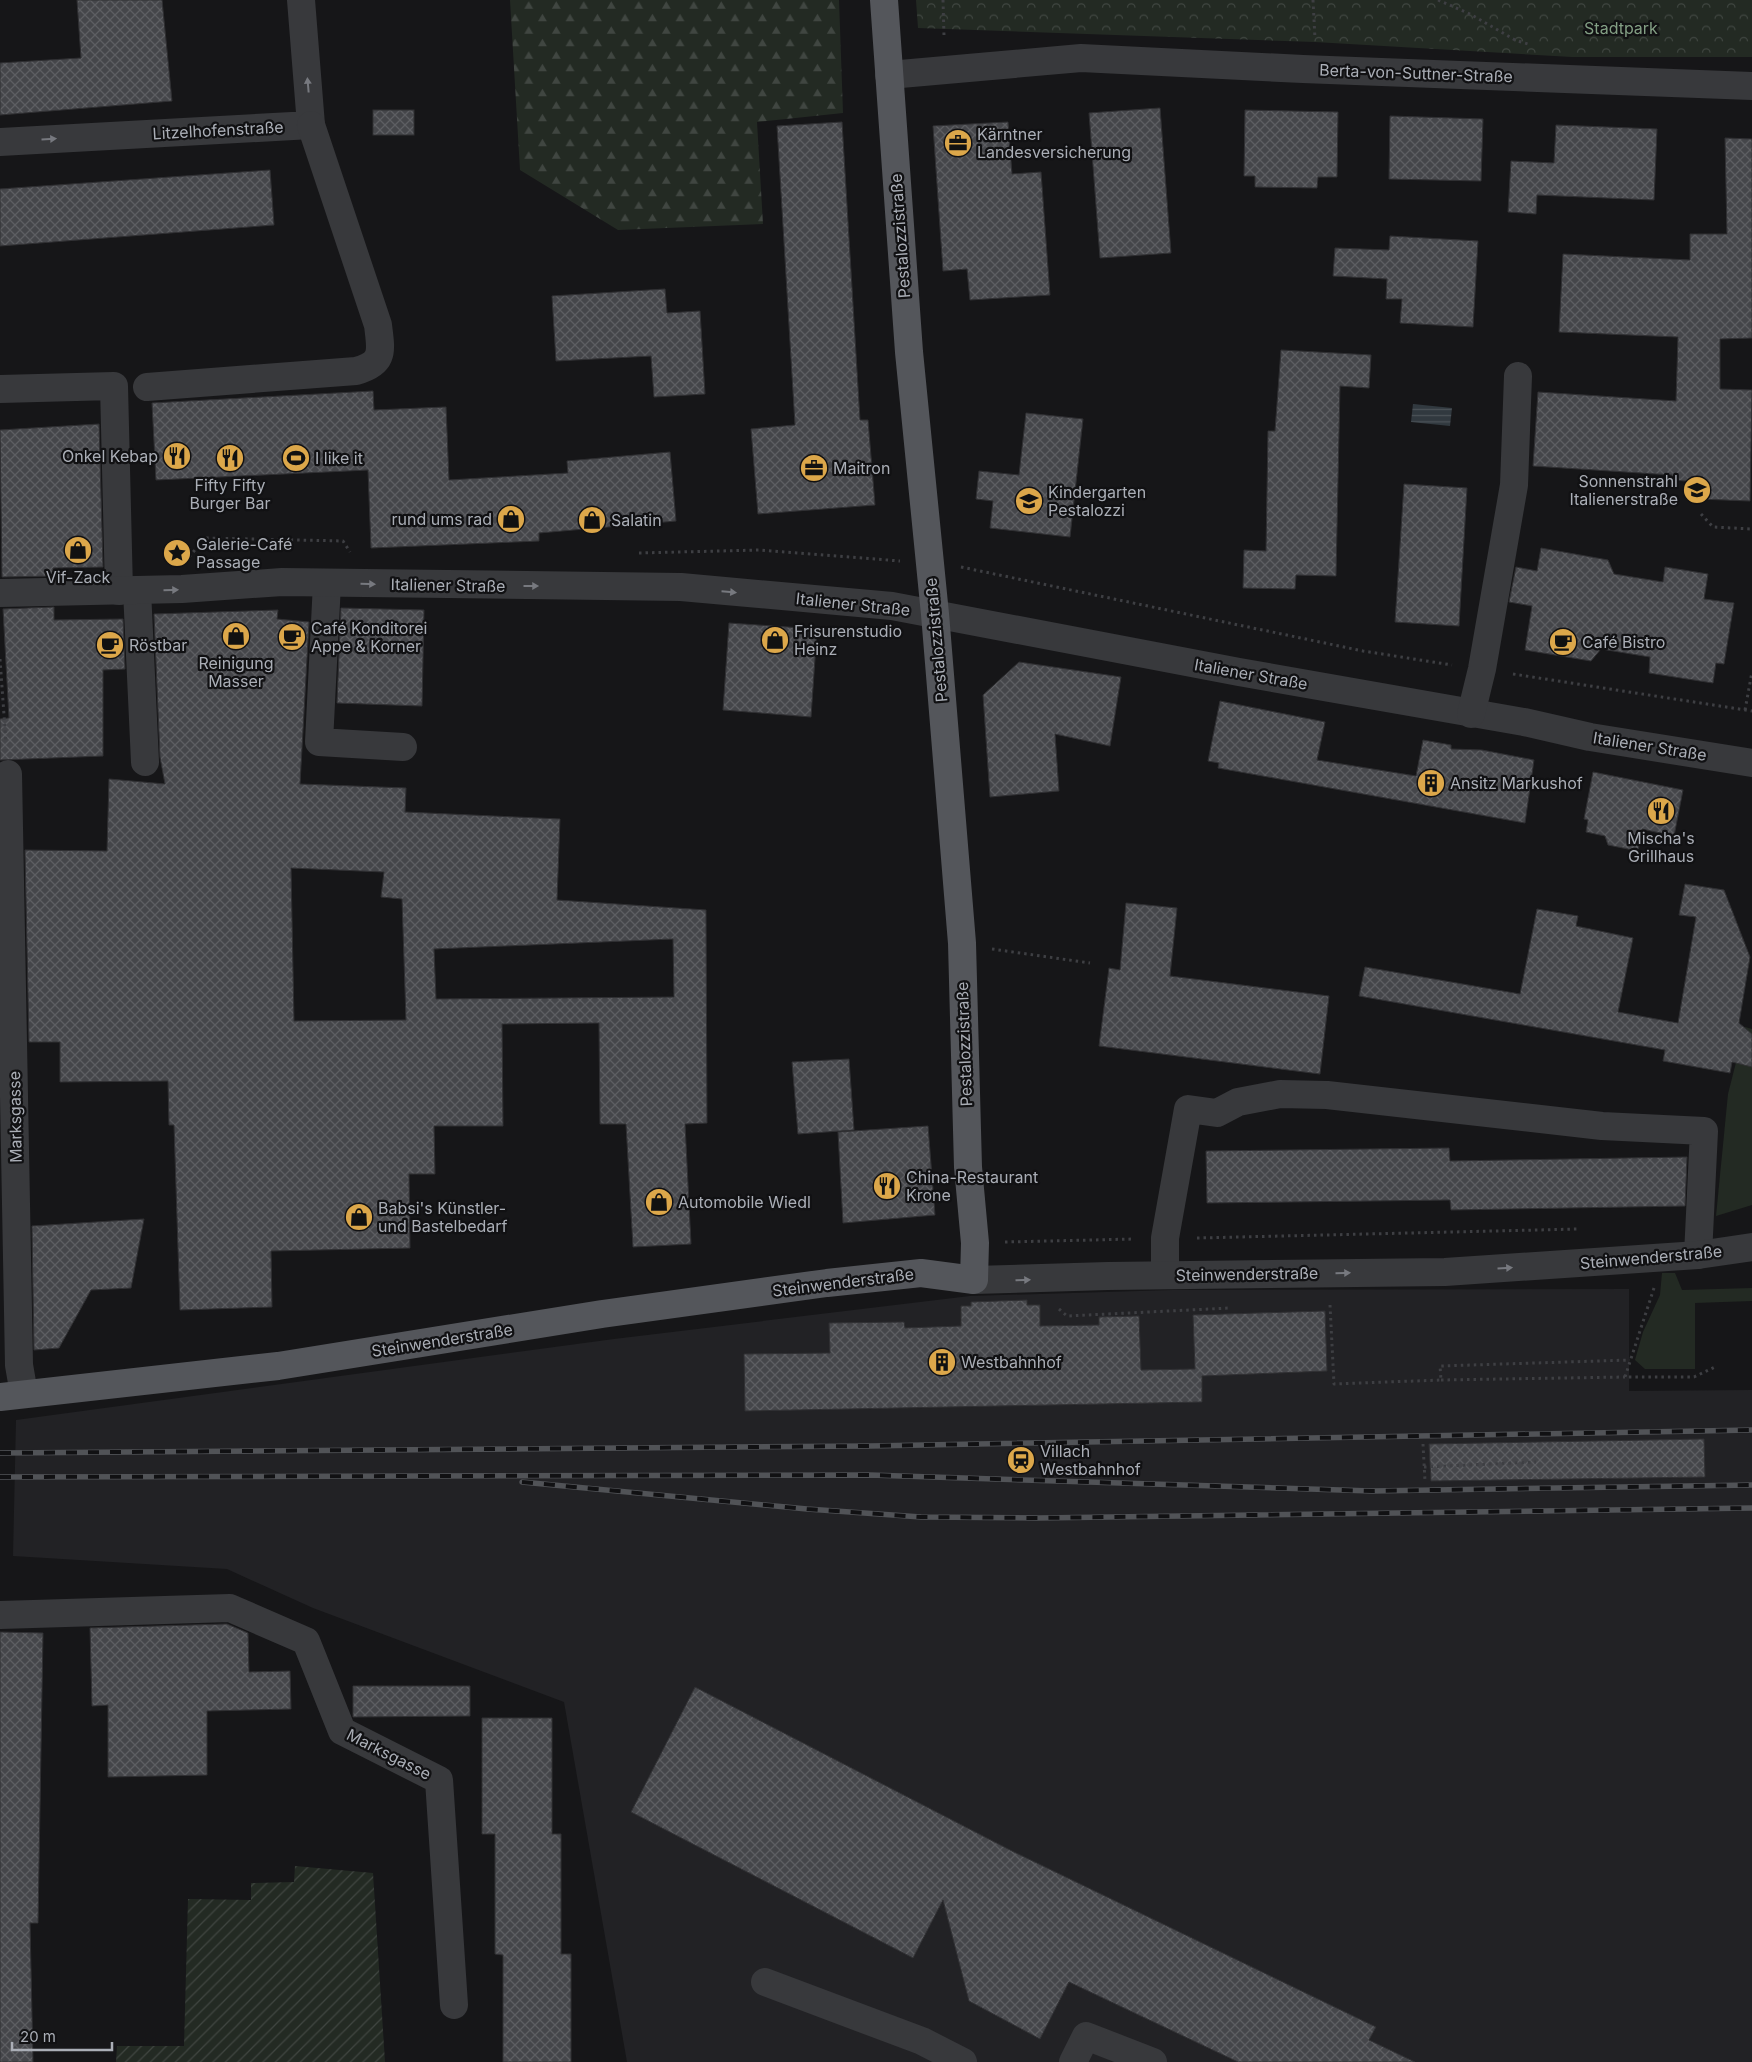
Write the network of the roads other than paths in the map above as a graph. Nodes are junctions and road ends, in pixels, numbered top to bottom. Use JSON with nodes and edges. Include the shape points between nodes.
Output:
{"nodes":[{"id":1,"x":301,"y":0,"type":"edge"},
{"id":2,"x":884,"y":0,"type":"edge"},
{"id":3,"x":889,"y":75,"type":"junction"},
{"id":4,"x":1752,"y":86,"type":"edge"},
{"id":5,"x":311,"y":125,"type":"junction"},
{"id":6,"x":0,"y":142,"type":"edge"},
{"id":7,"x":1518,"y":376,"type":"dead end"},
{"id":8,"x":147,"y":387,"type":"dead end"},
{"id":9,"x":0,"y":389,"type":"edge"},
{"id":10,"x":327,"y":583,"type":"junction"},
{"id":11,"x":128,"y":590,"type":"junction"},
{"id":12,"x":0,"y":593,"type":"edge"},
{"id":13,"x":935,"y":614,"type":"junction"},
{"id":14,"x":1471,"y":714,"type":"junction"},
{"id":15,"x":403,"y":747,"type":"dead end"},
{"id":16,"x":145,"y":762,"type":"dead end"},
{"id":17,"x":1752,"y":763,"type":"edge"},
{"id":18,"x":8,"y":774,"type":"road end"},
{"id":19,"x":1752,"y":1247,"type":"edge"},
{"id":20,"x":1698,"y":1255,"type":"junction"},
{"id":21,"x":1165,"y":1275,"type":"junction"},
{"id":22,"x":974,"y":1280,"type":"junction"},
{"id":23,"x":12,"y":1395,"type":"edge"},
{"id":24,"x":0,"y":1615,"type":"edge"},
{"id":25,"x":765,"y":1982,"type":"dead end"},
{"id":26,"x":454,"y":2005,"type":"dead end"},
{"id":27,"x":963,"y":2062,"type":"edge"},
{"id":28,"x":1073,"y":2062,"type":"edge"},
{"id":29,"x":1153,"y":2062,"type":"edge"}],
"edges":[{"from":5,"to":1,"type":"street","one_way":true},
{"from":2,"to":3,"type":"main road","name":"Pestalozzistraße"},
{"from":3,"to":4,"type":"street","name":"Berta-von-Suttner-Straße","via":[[1081,58]]},
{"from":3,"to":13,"type":"main road","name":"Pestalozzistraße","via":[[909,352]]},
{"from":6,"to":5,"type":"street","name":"Litzelhofenstraße","one_way":true},
{"from":5,"to":8,"type":"street","via":[[378,325],[381,348],[377,362],[356,371]]},
{"from":7,"to":14,"type":"street","via":[[1514,484],[1482,669]]},
{"from":9,"to":11,"type":"street","via":[[114,386]]},
{"from":11,"to":10,"type":"street","name":"Italiener Straße","one_way":true,"via":[[182,590],[282,582]]},
{"from":10,"to":13,"type":"street","name":"Italiener Straße","one_way":true,"via":[[680,587],[892,606]]},
{"from":10,"to":15,"type":"street","via":[[319,742]]},
{"from":11,"to":12,"type":"street","name":"Italiener Straße"},
{"from":11,"to":16,"type":"street"},
{"from":13,"to":14,"type":"street","name":"Italiener Straße"},
{"from":13,"to":22,"type":"main road","name":"Pestalozzistraße","via":[[962,943]]},
{"from":14,"to":17,"type":"street","name":"Italiener Straße"},
{"from":18,"to":23,"type":"street","name":"Marksgasse","via":[[19,1365]]},
{"from":19,"to":20,"type":"street","name":"Steinwenderstraße"},
{"from":21,"to":20,"type":"street","name":"Steinwenderstraße","one_way":true,"via":[[1446,1272]]},
{"from":20,"to":21,"type":"street","via":[[1704,1131],[1602,1126],[1327,1095],[1280,1094],[1238,1102],[1217,1113],[1188,1109],[1164,1238]]},
{"from":22,"to":21,"type":"street","name":"Steinwenderstraße","one_way":true},
{"from":22,"to":23,"type":"main road","name":"Steinwenderstraße","via":[[921,1273],[827,1283],[602,1314],[278,1366]]},
{"from":24,"to":26,"type":"street","name":"Marksgasse","via":[[230,1608],[306,1641],[342,1731],[439,1780]]},
{"from":25,"to":27,"type":"street","via":[[922,2041]]},
{"from":28,"to":29,"type":"street","via":[[1086,2036]]}]}
